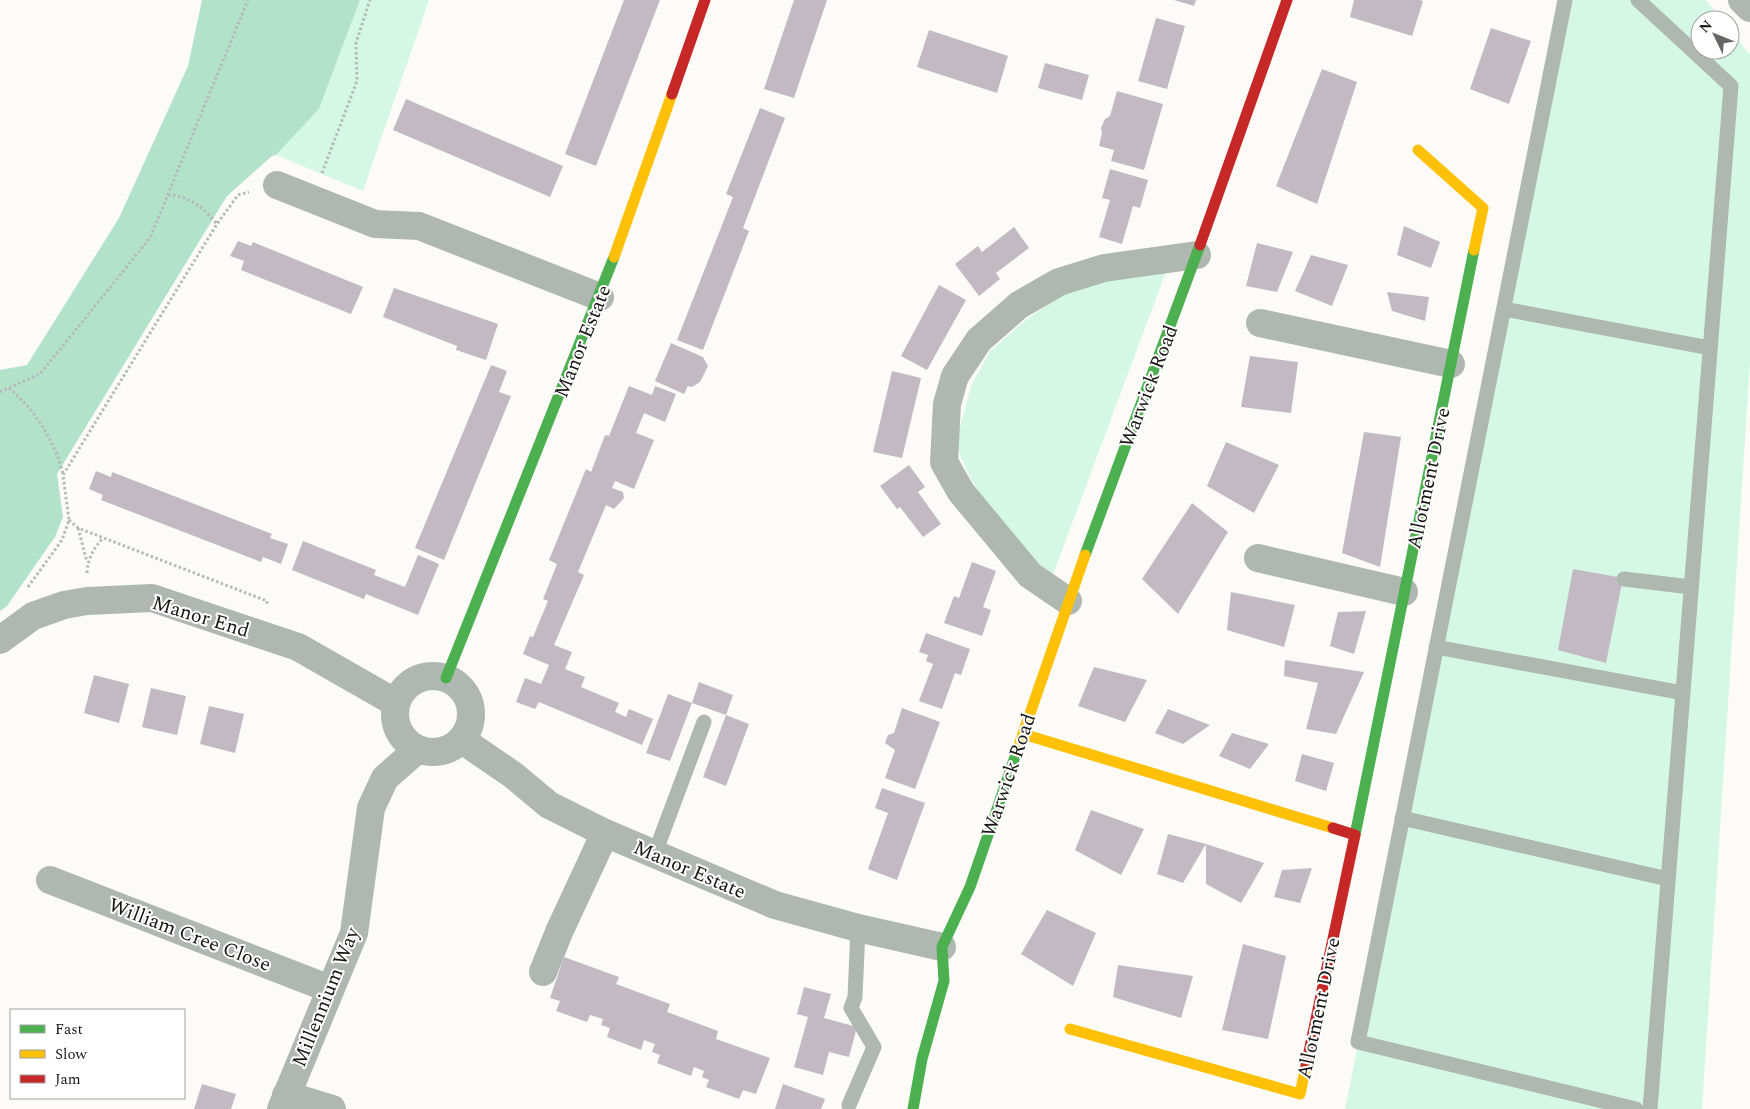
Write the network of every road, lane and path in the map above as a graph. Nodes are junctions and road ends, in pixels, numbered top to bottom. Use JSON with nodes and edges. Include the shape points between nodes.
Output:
{"nodes":[{"id":1,"x":248,"y":0,"type":"edge"},
{"id":2,"x":370,"y":0,"type":"edge"},
{"id":3,"x":704,"y":0,"type":"edge"},
{"id":4,"x":1287,"y":0,"type":"edge"},
{"id":5,"x":1565,"y":0,"type":"edge"},
{"id":6,"x":1638,"y":0,"type":"edge"},
{"id":7,"x":1742,"y":0,"type":"edge"},
{"id":8,"x":1750,"y":8,"type":"edge"},
{"id":9,"x":1418,"y":150,"type":"dead end"},
{"id":10,"x":322,"y":175,"type":"dead end"},
{"id":11,"x":278,"y":185,"type":"joint"},
{"id":12,"x":168,"y":195,"type":"junction"},
{"id":13,"x":217,"y":224,"type":"junction"},
{"id":14,"x":1197,"y":255,"type":"junction"},
{"id":15,"x":600,"y":297,"type":"junction"},
{"id":16,"x":1504,"y":309,"type":"junction"},
{"id":17,"x":1260,"y":323,"type":"dead end"},
{"id":18,"x":1710,"y":348,"type":"junction"},
{"id":19,"x":1451,"y":364,"type":"junction"},
{"id":20,"x":9,"y":388,"type":"junction"},
{"id":21,"x":0,"y":392,"type":"edge"},
{"id":22,"x":63,"y":475,"type":"junction"},
{"id":23,"x":69,"y":520,"type":"junction"},
{"id":24,"x":78,"y":528,"type":"junction"},
{"id":25,"x":103,"y":538,"type":"junction"},
{"id":26,"x":1258,"y":558,"type":"dead end"},
{"id":27,"x":88,"y":562,"type":"junction"},
{"id":28,"x":1624,"y":579,"type":"dead end"},
{"id":29,"x":1691,"y":588,"type":"junction"},
{"id":30,"x":25,"y":592,"type":"dead end"},
{"id":31,"x":1404,"y":592,"type":"junction"},
{"id":32,"x":87,"y":601,"type":"junction"},
{"id":33,"x":1068,"y":601,"type":"junction"},
{"id":34,"x":270,"y":637,"type":"junction"},
{"id":35,"x":0,"y":640,"type":"edge"},
{"id":36,"x":1436,"y":647,"type":"junction"},
{"id":37,"x":446,"y":678,"type":"junction"},
{"id":38,"x":1683,"y":693,"type":"junction"},
{"id":39,"x":396,"y":703,"type":"junction"},
{"id":40,"x":704,"y":722,"type":"dead end"},
{"id":41,"x":1023,"y":734,"type":"junction"},
{"id":42,"x":462,"y":740,"type":"junction"},
{"id":43,"x":417,"y":750,"type":"junction"},
{"id":44,"x":1402,"y":818,"type":"junction"},
{"id":45,"x":605,"y":833,"type":"junction"},
{"id":46,"x":1355,"y":835,"type":"junction"},
{"id":47,"x":655,"y":853,"type":"junction"},
{"id":48,"x":1668,"y":878,"type":"junction"},
{"id":49,"x":50,"y":880,"type":"dead end"},
{"id":50,"x":858,"y":928,"type":"junction"},
{"id":51,"x":942,"y":947,"type":"junction"},
{"id":52,"x":543,"y":972,"type":"dead end"},
{"id":53,"x":330,"y":989,"type":"junction"},
{"id":54,"x":1070,"y":1029,"type":"dead end"},
{"id":55,"x":283,"y":1102,"type":"edge"},
{"id":56,"x":849,"y":1105,"type":"dead end"},
{"id":57,"x":332,"y":1109,"type":"edge"},
{"id":58,"x":913,"y":1109,"type":"edge"},
{"id":59,"x":1636,"y":1109,"type":"edge"},
{"id":60,"x":1650,"y":1109,"type":"edge"}],
"edges":[{"from":1,"to":12,"type":"path"},
{"from":2,"to":10,"type":"path","via":[[356,44],[357,81]]},
{"from":3,"to":15,"type":"street","name":"Manor Estate"},
{"from":4,"to":14,"type":"street","name":"Warwick Road"},
{"from":5,"to":16,"type":"lane"},
{"from":6,"to":18,"type":"lane","via":[[1731,86]]},
{"from":7,"to":8,"type":"street"},
{"from":9,"to":19,"type":"street","name":"Allotment Drive","via":[[1483,208]]},
{"from":11,"to":13,"type":"path","via":[[238,195]]},
{"from":11,"to":15,"type":"street","via":[[375,224],[419,226]]},
{"from":12,"to":13,"type":"path","via":[[180,195],[195,203]]},
{"from":12,"to":20,"type":"path","via":[[150,238],[40,374]]},
{"from":13,"to":22,"type":"path"},
{"from":14,"to":33,"type":"street","name":"Warwick Road"},
{"from":14,"to":33,"type":"street","via":[[1104,268],[1060,282],[1018,305],[979,340],[956,376],[947,404],[944,462],[961,492],[1030,575]]},
{"from":15,"to":37,"type":"street","name":"Manor Estate"},
{"from":16,"to":18,"type":"lane"},
{"from":16,"to":36,"type":"lane"},
{"from":17,"to":19,"type":"street"},
{"from":18,"to":29,"type":"lane"},
{"from":19,"to":31,"type":"street","name":"Allotment Drive"},
{"from":20,"to":21,"type":"path"},
{"from":20,"to":22,"type":"path","via":[[41,422]]},
{"from":22,"to":23,"type":"path"},
{"from":23,"to":24,"type":"path"},
{"from":23,"to":30,"type":"path","via":[[62,540]]},
{"from":24,"to":25,"type":"path"},
{"from":24,"to":27,"type":"path"},
{"from":25,"to":27,"type":"path"},
{"from":25,"to":34,"type":"path","via":[[267,601]]},
{"from":26,"to":31,"type":"street"},
{"from":27,"to":32,"type":"path"},
{"from":28,"to":29,"type":"lane"},
{"from":29,"to":38,"type":"lane"},
{"from":31,"to":46,"type":"street","name":"Allotment Drive"},
{"from":32,"to":34,"type":"street","name":"Manor End","via":[[152,598]]},
{"from":32,"to":35,"type":"street","name":"Manor End","via":[[34,616]]},
{"from":33,"to":41,"type":"street","name":"Warwick Road"},
{"from":34,"to":39,"type":"street","name":"Manor End","via":[[298,647]]},
{"from":36,"to":38,"type":"lane"},
{"from":36,"to":44,"type":"lane"},
{"from":37,"to":39,"type":"street","via":[[428,676],[415,680],[402,691]]},
{"from":37,"to":42,"type":"street","via":[[458,685],[470,702],[472,715]]},
{"from":38,"to":48,"type":"lane"},
{"from":39,"to":43,"type":"street","via":[[396,726],[406,743]]},
{"from":40,"to":47,"type":"lane"},
{"from":41,"to":46,"type":"street"},
{"from":41,"to":51,"type":"street","name":"Warwick Road","via":[[970,887]]},
{"from":42,"to":43,"type":"street","via":[[441,752]]},
{"from":42,"to":45,"type":"street","name":"Manor Estate","via":[[549,805]]},
{"from":43,"to":53,"type":"street","name":"Millennium Way","via":[[385,778],[371,808],[354,933]]},
{"from":44,"to":48,"type":"lane"},
{"from":44,"to":59,"type":"lane","via":[[1358,1042]]},
{"from":45,"to":47,"type":"street","name":"Manor Estate"},
{"from":45,"to":52,"type":"street","via":[[549,927]]},
{"from":46,"to":54,"type":"street","name":"Allotment Drive","via":[[1300,1094]]},
{"from":47,"to":50,"type":"street","name":"Manor Estate","via":[[774,905]]},
{"from":48,"to":60,"type":"lane"},
{"from":49,"to":53,"type":"street","name":"William Cree Close"},
{"from":50,"to":51,"type":"street","name":"Manor Estate"},
{"from":50,"to":56,"type":"lane","via":[[855,997],[851,1008],[874,1047]]},
{"from":51,"to":58,"type":"street","via":[[944,981],[922,1058]]},
{"from":53,"to":55,"type":"street","name":"Millennium Way"},
{"from":55,"to":57,"type":"street"}]}
